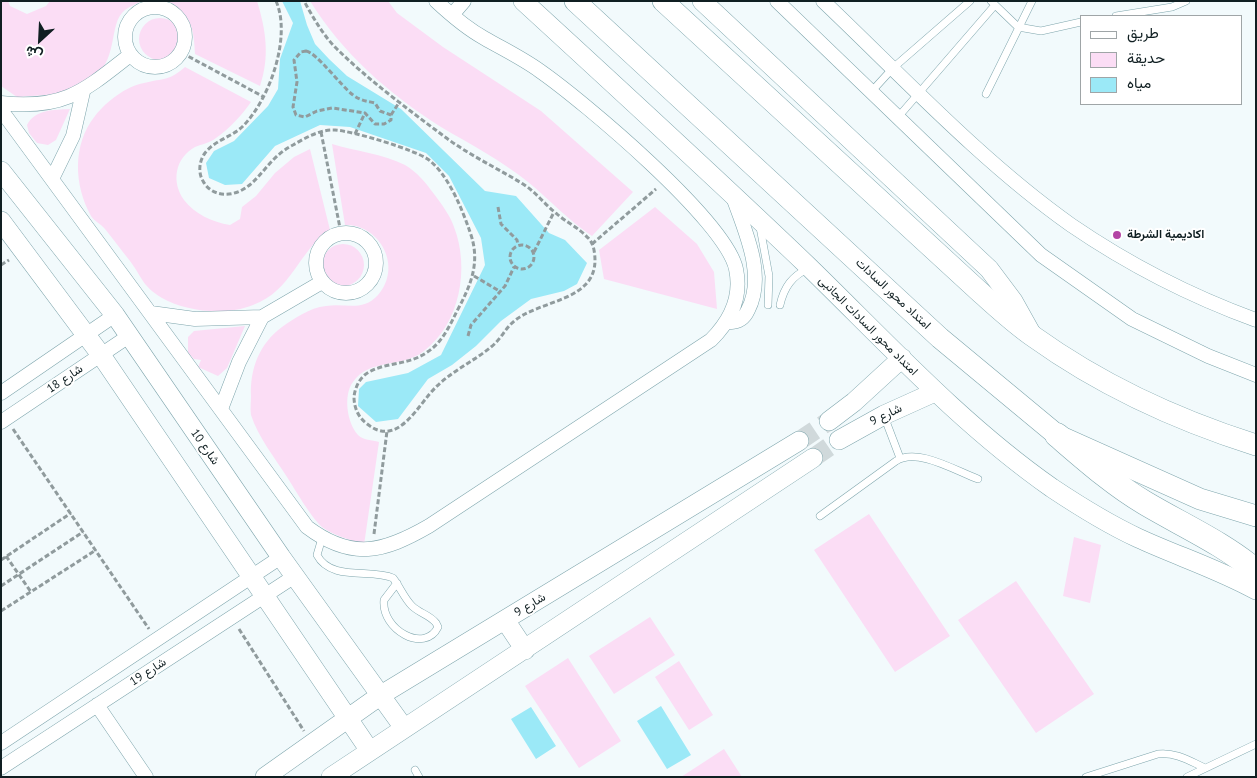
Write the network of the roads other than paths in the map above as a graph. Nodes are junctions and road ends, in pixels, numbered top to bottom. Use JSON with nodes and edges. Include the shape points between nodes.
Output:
{"nodes":[{"id":1,"x":436,"y":1,"type":"edge"},
{"id":2,"x":464,"y":1,"type":"edge"},
{"id":3,"x":523,"y":1,"type":"edge"},
{"id":4,"x":576,"y":1,"type":"edge"},
{"id":5,"x":663,"y":1,"type":"edge"},
{"id":6,"x":702,"y":1,"type":"edge"},
{"id":7,"x":777,"y":1,"type":"edge"},
{"id":8,"x":823,"y":1,"type":"edge"},
{"id":9,"x":970,"y":1,"type":"edge"},
{"id":10,"x":1032,"y":1,"type":"edge"},
{"id":11,"x":1186,"y":1,"type":"edge"},
{"id":12,"x":993,"y":3,"type":"edge"},
{"id":13,"x":452,"y":15,"type":"junction"},
{"id":14,"x":1123,"y":15,"type":"edge"},
{"id":15,"x":1080,"y":22,"type":"edge"},
{"id":16,"x":1018,"y":27,"type":"junction"},
{"id":17,"x":130,"y":55,"type":"junction"},
{"id":18,"x":893,"y":68,"type":"junction"},
{"id":19,"x":872,"y":91,"type":"junction"},
{"id":20,"x":83,"y":92,"type":"junction"},
{"id":21,"x":919,"y":94,"type":"junction"},
{"id":22,"x":986,"y":94,"type":"dead end"},
{"id":23,"x":1,"y":103,"type":"edge"},
{"id":24,"x":1,"y":110,"type":"edge"},
{"id":25,"x":899,"y":116,"type":"junction"},
{"id":26,"x":1,"y":171,"type":"edge"},
{"id":27,"x":53,"y":178,"type":"junction"},
{"id":28,"x":732,"y":194,"type":"junction"},
{"id":29,"x":1,"y":220,"type":"edge"},
{"id":30,"x":759,"y":220,"type":"junction"},
{"id":31,"x":809,"y":268,"type":"junction"},
{"id":32,"x":322,"y":282,"type":"junction"},
{"id":33,"x":768,"y":305,"type":"dead end"},
{"id":34,"x":780,"y":305,"type":"dead end"},
{"id":35,"x":151,"y":312,"type":"junction"},
{"id":36,"x":115,"y":315,"type":"junction"},
{"id":37,"x":262,"y":317,"type":"junction"},
{"id":38,"x":1256,"y":320,"type":"edge"},
{"id":39,"x":727,"y":322,"type":"junction"},
{"id":40,"x":87,"y":335,"type":"junction"},
{"id":41,"x":129,"y":336,"type":"junction"},
{"id":42,"x":1033,"y":336,"type":"junction"},
{"id":43,"x":101,"y":355,"type":"junction"},
{"id":44,"x":902,"y":358,"type":"junction"},
{"id":45,"x":1256,"y":375,"type":"edge"},
{"id":46,"x":934,"y":392,"type":"junction"},
{"id":47,"x":1,"y":393,"type":"edge"},
{"id":48,"x":221,"y":409,"type":"junction"},
{"id":49,"x":884,"y":415,"type":"junction"},
{"id":50,"x":4,"y":420,"type":"edge"},
{"id":51,"x":829,"y":421,"type":"tunnel mouth"},
{"id":52,"x":1057,"y":435,"type":"junction"},
{"id":53,"x":840,"y":440,"type":"tunnel mouth"},
{"id":54,"x":799,"y":441,"type":"tunnel mouth"},
{"id":55,"x":1256,"y":445,"type":"edge"},
{"id":56,"x":812,"y":458,"type":"tunnel mouth"},
{"id":57,"x":900,"y":458,"type":"junction"},
{"id":58,"x":978,"y":479,"type":"dead end"},
{"id":59,"x":820,"y":516,"type":"dead end"},
{"id":60,"x":1256,"y":516,"type":"edge"},
{"id":61,"x":322,"y":538,"type":"junction"},
{"id":62,"x":281,"y":557,"type":"junction"},
{"id":63,"x":1256,"y":571,"type":"edge"},
{"id":64,"x":295,"y":576,"type":"junction"},
{"id":65,"x":252,"y":578,"type":"junction"},
{"id":66,"x":397,"y":583,"type":"junction"},
{"id":67,"x":1256,"y":590,"type":"edge"},
{"id":68,"x":265,"y":596,"type":"junction"},
{"id":69,"x":505,"y":620,"type":"junction"},
{"id":70,"x":525,"y":650,"type":"junction"},
{"id":71,"x":381,"y":695,"type":"junction"},
{"id":72,"x":97,"y":705,"type":"junction"},
{"id":73,"x":348,"y":718,"type":"junction"},
{"id":74,"x":404,"y":728,"type":"junction"},
{"id":75,"x":1,"y":743,"type":"edge"},
{"id":76,"x":1256,"y":744,"type":"edge"},
{"id":77,"x":370,"y":751,"type":"junction"},
{"id":78,"x":1204,"y":767,"type":"junction"},
{"id":79,"x":1,"y":768,"type":"edge"},
{"id":80,"x":415,"y":770,"type":"dead end"},
{"id":81,"x":146,"y":777,"type":"edge"},
{"id":82,"x":265,"y":777,"type":"edge"},
{"id":83,"x":331,"y":777,"type":"edge"},
{"id":84,"x":420,"y":777,"type":"edge"},
{"id":85,"x":1086,"y":777,"type":"edge"},
{"id":86,"x":1187,"y":777,"type":"edge"}],
"edges":[{"from":1,"to":13,"type":"street"},
{"from":2,"to":13,"type":"street"},
{"from":3,"to":28,"type":"street","name":"امتداد محور السادات الجانبى"},
{"from":4,"to":52,"type":"main road","name":"امتداد محور السادات","via":[[940,338]]},
{"from":5,"to":42,"type":"main road","via":[[980,293]]},
{"from":6,"to":42,"type":"street","via":[[989,269]]},
{"from":7,"to":19,"type":"street"},
{"from":8,"to":18,"type":"street"},
{"from":9,"to":18,"type":"lane"},
{"from":10,"to":16,"type":"lane"},
{"from":11,"to":14,"type":"lane","via":[[1172,8]]},
{"from":12,"to":16,"type":"lane"},
{"from":12,"to":21,"type":"lane"},
{"from":13,"to":39,"type":"street","via":[[566,90],[622,138],[707,220],[732,259],[736,274],[736,295]]},
{"from":15,"to":16,"type":"lane","via":[[1041,31]]},
{"from":16,"to":22,"type":"lane"},
{"from":17,"to":17,"type":"street","via":[[139,63],[156,67],[174,62],[186,41],[185,28],[178,16],[167,9],[154,7],[142,10],[132,18],[126,30],[125,43]]},
{"from":17,"to":20,"type":"street"},
{"from":18,"to":19,"type":"lane"},
{"from":18,"to":21,"type":"street"},
{"from":19,"to":25,"type":"street"},
{"from":20,"to":23,"type":"street","via":[[40,104]]},
{"from":20,"to":27,"type":"street","via":[[73,136]]},
{"from":21,"to":25,"type":"lane"},
{"from":21,"to":38,"type":"street","via":[[1016,182],[1070,224],[1161,279]]},
{"from":24,"to":27,"type":"street"},
{"from":25,"to":45,"type":"street","via":[[1041,255],[1132,319]]},
{"from":26,"to":36,"type":"street","name":"شارع 10"},
{"from":27,"to":35,"type":"street"},
{"from":28,"to":30,"type":"street","name":"امتداد محور السادات الجانبى"},
{"from":28,"to":39,"type":"street","via":[[752,254],[754,285],[751,304],[744,316],[734,323]]},
{"from":29,"to":40,"type":"street"},
{"from":30,"to":31,"type":"street","name":"امتداد محور السادات الجانبى"},
{"from":30,"to":33,"type":"lane","via":[[770,276]]},
{"from":31,"to":34,"type":"lane","via":[[786,286]]},
{"from":31,"to":44,"type":"street","name":"امتداد محور السادات الجانبى"},
{"from":32,"to":32,"type":"street","via":[[332,290],[344,293],[357,291],[367,284],[374,273],[376,261],[373,249],[365,239],[354,233],[329,237],[320,246],[316,258],[316,270]]},
{"from":32,"to":37,"type":"street"},
{"from":35,"to":37,"type":"street","via":[[195,319]]},
{"from":35,"to":48,"type":"street"},
{"from":36,"to":40,"type":"street","name":"شارع 18"},
{"from":36,"to":41,"type":"street","name":"شارع 10"},
{"from":37,"to":48,"type":"street","via":[[239,362]]},
{"from":39,"to":61,"type":"street","via":[[711,340],[430,526],[392,546],[372,550],[351,549]]},
{"from":40,"to":43,"type":"street"},
{"from":40,"to":47,"type":"street","name":"شارع 18"},
{"from":41,"to":43,"type":"street","name":"شارع 18"},
{"from":41,"to":62,"type":"street","name":"شارع 10"},
{"from":42,"to":55,"type":"main road","via":[[1090,373],[1150,404]]},
{"from":43,"to":50,"type":"street","name":"شارع 18"},
{"from":43,"to":65,"type":"street"},
{"from":44,"to":46,"type":"street","name":"امتداد محور السادات الجانبى"},
{"from":44,"to":51,"type":"street"},
{"from":46,"to":49,"type":"street","name":"شارع 9"},
{"from":46,"to":67,"type":"street","name":"امتداد محور السادات الجانبى","via":[[1052,488],[1094,514],[1137,537]]},
{"from":48,"to":61,"type":"street","via":[[295,513]]},
{"from":49,"to":53,"type":"street","name":"شارع 9"},
{"from":49,"to":57,"type":"lane"},
{"from":52,"to":60,"type":"main road","name":"امتداد محور السادات","via":[[1200,499]]},
{"from":52,"to":63,"type":"highway","via":[[1100,472],[1143,502],[1219,544]]},
{"from":54,"to":69,"type":"street","name":"شارع 9"},
{"from":56,"to":70,"type":"street"},
{"from":57,"to":58,"type":"lane","via":[[918,456]]},
{"from":57,"to":59,"type":"lane"},
{"from":61,"to":66,"type":"lane","via":[[317,555],[323,563],[352,573],[388,576]]},
{"from":62,"to":64,"type":"street","name":"شارع 10"},
{"from":62,"to":65,"type":"street","name":"شارع 19"},
{"from":64,"to":68,"type":"street","name":"شارع 19"},
{"from":64,"to":71,"type":"street","name":"شارع 10"},
{"from":65,"to":68,"type":"street"},
{"from":65,"to":75,"type":"street","name":"شارع 19"},
{"from":66,"to":66,"type":"lane","via":[[412,606],[436,622],[438,627],[430,637],[414,638],[397,631],[386,617],[384,600]]},
{"from":68,"to":72,"type":"street","name":"شارع 19"},
{"from":68,"to":73,"type":"street"},
{"from":69,"to":70,"type":"street"},
{"from":69,"to":71,"type":"street","name":"شارع 9"},
{"from":70,"to":74,"type":"street"},
{"from":71,"to":73,"type":"street","name":"شارع 9"},
{"from":71,"to":74,"type":"street","name":"شارع 10"},
{"from":72,"to":79,"type":"street","name":"شارع 19"},
{"from":72,"to":81,"type":"street"},
{"from":73,"to":77,"type":"street"},
{"from":73,"to":82,"type":"street","name":"شارع 9"},
{"from":74,"to":77,"type":"street"},
{"from":76,"to":78,"type":"lane"},
{"from":77,"to":83,"type":"street"},
{"from":78,"to":85,"type":"lane","via":[[1167,753],[1148,756]]},
{"from":78,"to":86,"type":"lane"},
{"from":80,"to":84,"type":"lane"}]}
